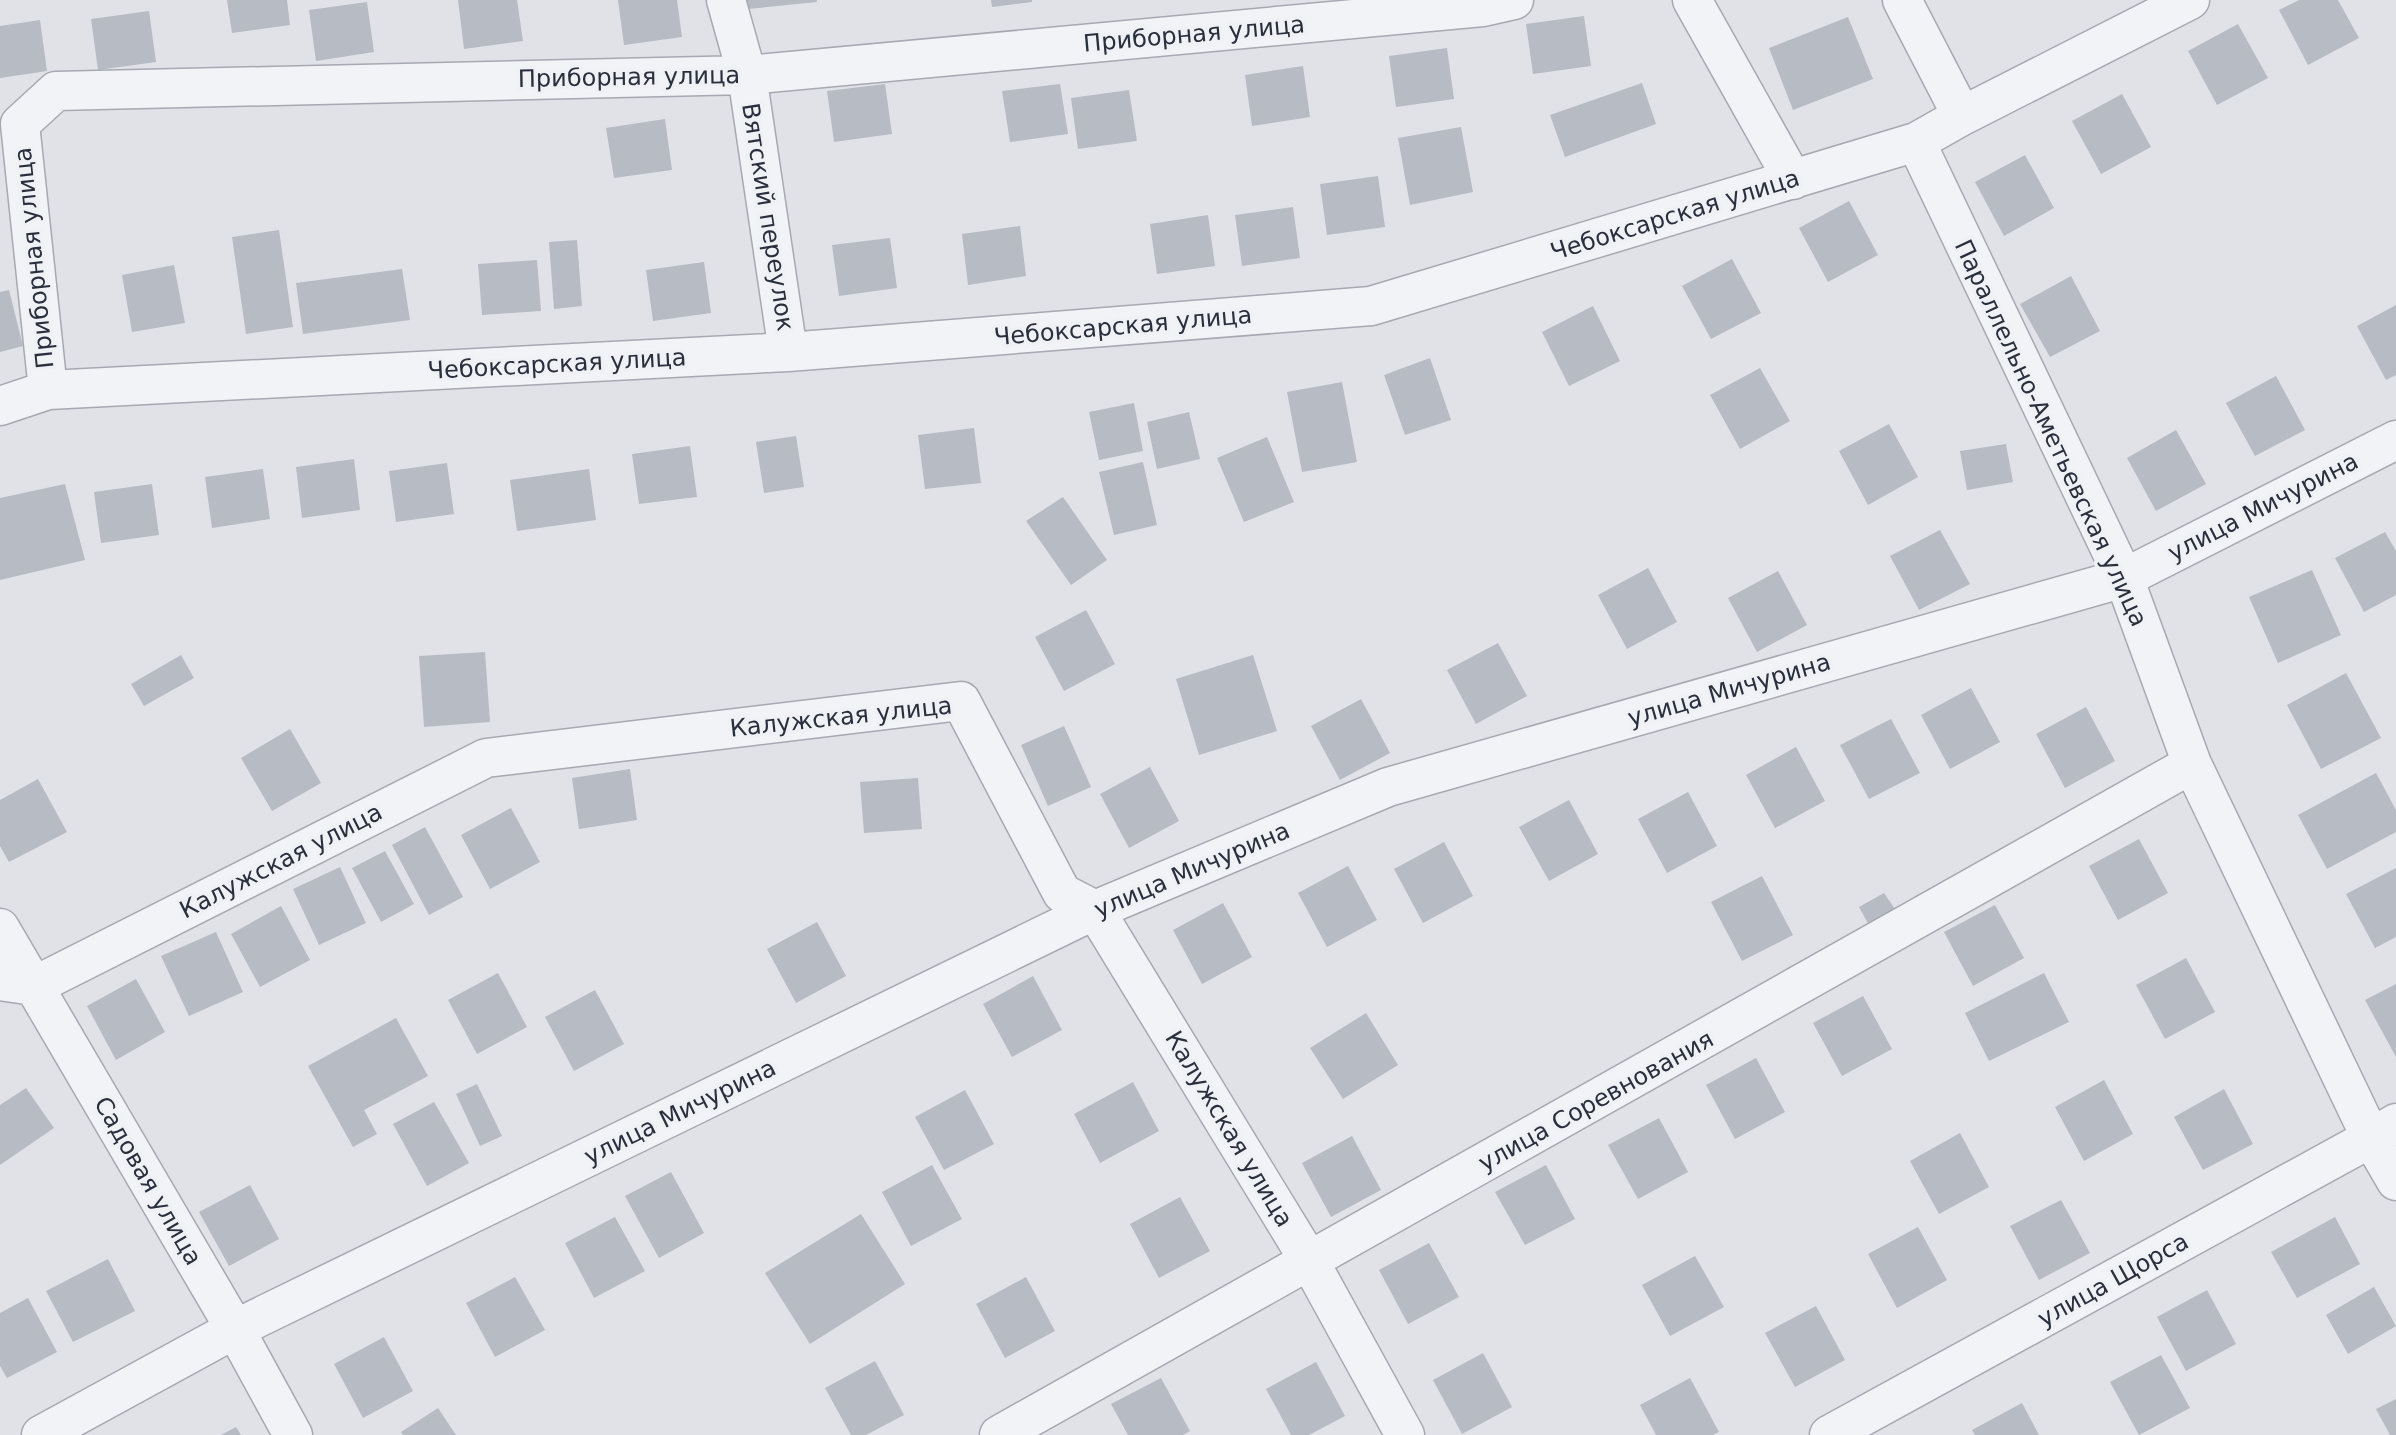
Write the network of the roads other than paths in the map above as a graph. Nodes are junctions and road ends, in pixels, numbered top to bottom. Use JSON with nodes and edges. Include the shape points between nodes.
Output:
{"nodes":[{"id":1,"x":726,"y":0,"type":"edge"},
{"id":2,"x":1514,"y":0,"type":"edge"},
{"id":3,"x":1692,"y":0,"type":"edge"},
{"id":4,"x":1902,"y":0,"type":"edge"},
{"id":5,"x":2190,"y":0,"type":"edge"},
{"id":6,"x":747,"y":75,"type":"junction"},
{"id":7,"x":1962,"y":116,"type":"junction"},
{"id":8,"x":1916,"y":142,"type":"junction"},
{"id":9,"x":1793,"y":180,"type":"junction"},
{"id":10,"x":788,"y":352,"type":"junction"},
{"id":11,"x":48,"y":390,"type":"junction"},
{"id":12,"x":0,"y":406,"type":"edge"},
{"id":13,"x":2396,"y":440,"type":"edge"},
{"id":14,"x":2124,"y":578,"type":"junction"},
{"id":15,"x":2192,"y":764,"type":"junction"},
{"id":16,"x":1095,"y":910,"type":"junction"},
{"id":17,"x":0,"y":928,"type":"edge"},
{"id":18,"x":17,"y":984,"type":"edge"},
{"id":19,"x":2384,"y":1131,"type":"edge"},
{"id":20,"x":2396,"y":1181,"type":"edge"},
{"id":21,"x":1310,"y":1262,"type":"junction"},
{"id":22,"x":235,"y":1329,"type":"junction"},
{"id":23,"x":41,"y":1435,"type":"edge"},
{"id":24,"x":293,"y":1435,"type":"edge"},
{"id":25,"x":999,"y":1435,"type":"edge"},
{"id":26,"x":1405,"y":1435,"type":"edge"},
{"id":27,"x":1829,"y":1435,"type":"edge"}],
"edges":[{"from":1,"to":6,"type":"street","name":"Вятский переулок"},
{"from":2,"to":6,"type":"street","name":"Приборная улица","via":[[1483,7]]},
{"from":3,"to":9,"type":"street"},
{"from":4,"to":7,"type":"street"},
{"from":5,"to":7,"type":"street","name":"Чебоксарская улица"},
{"from":6,"to":10,"type":"street","name":"Вятский переулок"},
{"from":6,"to":11,"type":"street","name":"Приборная улица","via":[[56,91],[20,124]]},
{"from":7,"to":8,"type":"street","name":"Чебоксарская улица"},
{"from":8,"to":9,"type":"street","name":"Чебоксарская улица"},
{"from":8,"to":14,"type":"street","name":"Параллельно-Аметьевская улица"},
{"from":9,"to":10,"type":"street","name":"Чебоксарская улица","via":[[1371,306]]},
{"from":10,"to":11,"type":"street","name":"Чебоксарская улица"},
{"from":11,"to":12,"type":"street","name":"Чебоксарская улица"},
{"from":13,"to":14,"type":"street","name":"улица Мичурина"},
{"from":14,"to":15,"type":"street","name":"Параллельно-Аметьевская улица"},
{"from":14,"to":16,"type":"street","name":"улица Мичурина","via":[[1388,787]]},
{"from":15,"to":19,"type":"street","name":"Параллельно-Аметьевская улица"},
{"from":15,"to":21,"type":"street","name":"улица Соревнования"},
{"from":16,"to":18,"type":"street","name":"Калужская улица","via":[[1062,893],[961,701],[486,758]]},
{"from":16,"to":21,"type":"street","name":"Калужская улица"},
{"from":16,"to":22,"type":"street","name":"улица Мичурина"},
{"from":17,"to":18,"type":"street","name":"Садовая улица"},
{"from":18,"to":22,"type":"street","name":"Садовая улица"},
{"from":19,"to":20,"type":"street","name":"Параллельно-Аметьевская улица"},
{"from":19,"to":27,"type":"street","name":"улица Щорса"},
{"from":21,"to":25,"type":"street","name":"улица Соревнования"},
{"from":21,"to":26,"type":"street","name":"Калужская улица"},
{"from":22,"to":23,"type":"street","name":"улица Мичурина"},
{"from":22,"to":24,"type":"street","name":"Садовая улица"}]}
